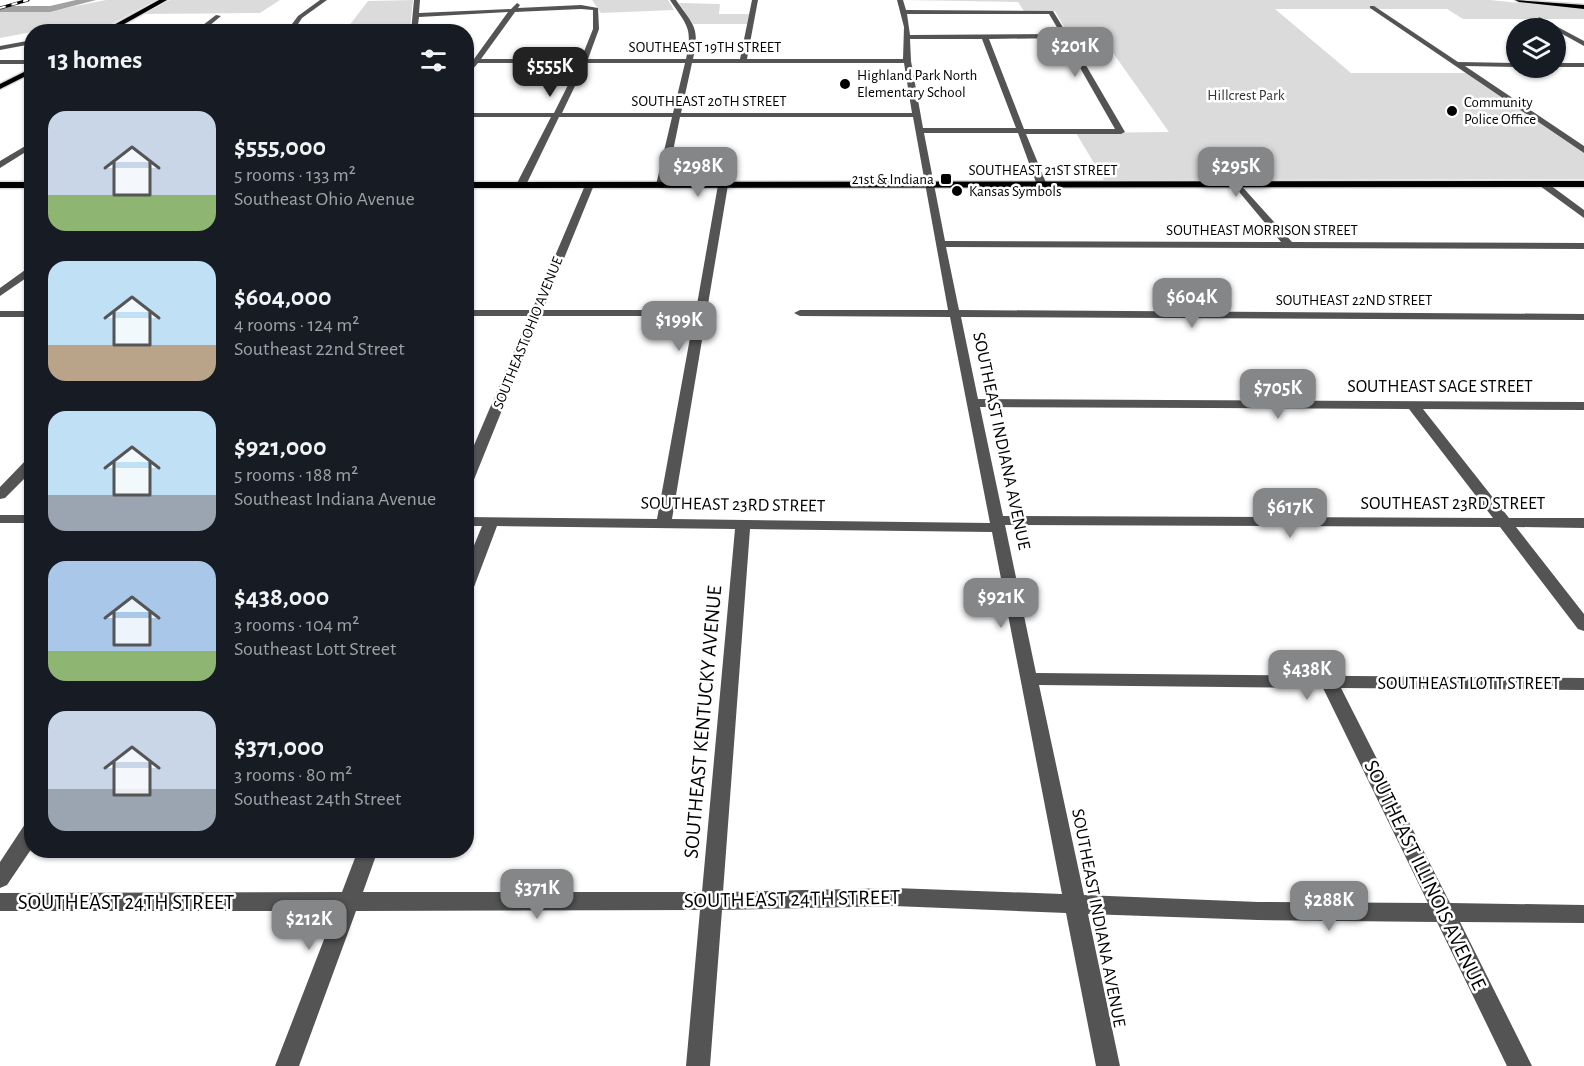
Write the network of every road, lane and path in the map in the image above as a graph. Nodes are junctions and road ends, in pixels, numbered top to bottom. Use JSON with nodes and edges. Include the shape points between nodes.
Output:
{"nodes":[{"id":1,"x":164,"y":0,"type":"edge"},
{"id":2,"x":324,"y":0,"type":"edge"},
{"id":3,"x":417,"y":0,"type":"edge"},
{"id":4,"x":520,"y":0,"type":"edge"},
{"id":5,"x":673,"y":0,"type":"edge"},
{"id":6,"x":755,"y":0,"type":"edge"},
{"id":7,"x":900,"y":0,"type":"edge"},
{"id":8,"x":1519,"y":0,"type":"edge"},
{"id":9,"x":1372,"y":7,"type":"dead end"},
{"id":10,"x":1584,"y":7,"type":"edge"},
{"id":11,"x":514,"y":10,"type":"junction"},
{"id":12,"x":904,"y":12,"type":"junction"},
{"id":13,"x":416,"y":15,"type":"junction"},
{"id":14,"x":218,"y":16,"type":"dead end"},
{"id":15,"x":119,"y":24,"type":"edge"},
{"id":16,"x":208,"y":24,"type":"edge"},
{"id":17,"x":295,"y":24,"type":"edge"},
{"id":18,"x":415,"y":24,"type":"edge"},
{"id":19,"x":1566,"y":34,"type":"edge"},
{"id":20,"x":1065,"y":36,"type":"junction"},
{"id":21,"x":1077,"y":36,"type":"dead end"},
{"id":22,"x":907,"y":37,"type":"junction"},
{"id":23,"x":985,"y":37,"type":"junction"},
{"id":24,"x":24,"y":44,"type":"edge"},
{"id":25,"x":1584,"y":44,"type":"edge"},
{"id":26,"x":0,"y":48,"type":"edge"},
{"id":27,"x":477,"y":61,"type":"junction"},
{"id":28,"x":583,"y":61,"type":"junction"},
{"id":29,"x":689,"y":61,"type":"junction"},
{"id":30,"x":743,"y":61,"type":"junction"},
{"id":31,"x":907,"y":61,"type":"junction"},
{"id":32,"x":0,"y":62,"type":"edge"},
{"id":33,"x":24,"y":62,"type":"edge"},
{"id":34,"x":1459,"y":64,"type":"junction"},
{"id":35,"x":474,"y":65,"type":"edge"},
{"id":36,"x":1506,"y":65,"type":"edge"},
{"id":37,"x":1566,"y":65,"type":"edge"},
{"id":38,"x":1584,"y":65,"type":"edge"},
{"id":39,"x":24,"y":74,"type":"edge"},
{"id":40,"x":0,"y":87,"type":"edge"},
{"id":41,"x":676,"y":114,"type":"junction"},
{"id":42,"x":474,"y":115,"type":"edge"},
{"id":43,"x":556,"y":115,"type":"junction"},
{"id":44,"x":916,"y":115,"type":"junction"},
{"id":45,"x":919,"y":130,"type":"junction"},
{"id":46,"x":1021,"y":131,"type":"junction"},
{"id":47,"x":24,"y":149,"type":"edge"},
{"id":48,"x":1584,"y":150,"type":"edge"},
{"id":49,"x":0,"y":165,"type":"edge"},
{"id":50,"x":1238,"y":184,"type":"junction"},
{"id":51,"x":1543,"y":184,"type":"junction"},
{"id":52,"x":1584,"y":184,"type":"edge"},
{"id":53,"x":24,"y":185,"type":"edge"},
{"id":54,"x":474,"y":185,"type":"edge"},
{"id":55,"x":521,"y":185,"type":"junction"},
{"id":56,"x":589,"y":185,"type":"junction"},
{"id":57,"x":661,"y":185,"type":"junction"},
{"id":58,"x":723,"y":185,"type":"junction"},
{"id":59,"x":929,"y":185,"type":"junction"},
{"id":60,"x":1042,"y":185,"type":"junction"},
{"id":61,"x":3,"y":186,"type":"edge"},
{"id":62,"x":1584,"y":214,"type":"edge"},
{"id":63,"x":940,"y":244,"type":"junction"},
{"id":64,"x":1289,"y":245,"type":"junction"},
{"id":65,"x":1584,"y":246,"type":"edge"},
{"id":66,"x":24,"y":274,"type":"edge"},
{"id":67,"x":0,"y":293,"type":"edge"},
{"id":68,"x":800,"y":312,"type":"dead end"},
{"id":69,"x":474,"y":313,"type":"edge"},
{"id":70,"x":536,"y":313,"type":"junction"},
{"id":71,"x":702,"y":313,"type":"junction"},
{"id":72,"x":0,"y":314,"type":"edge"},
{"id":73,"x":24,"y":314,"type":"edge"},
{"id":74,"x":955,"y":315,"type":"junction"},
{"id":75,"x":1584,"y":317,"type":"edge"},
{"id":76,"x":972,"y":403,"type":"junction"},
{"id":77,"x":1413,"y":405,"type":"junction"},
{"id":78,"x":1584,"y":406,"type":"edge"},
{"id":79,"x":474,"y":463,"type":"edge"},
{"id":80,"x":24,"y":470,"type":"edge"},
{"id":81,"x":0,"y":495,"type":"edge"},
{"id":82,"x":0,"y":519,"type":"edge"},
{"id":83,"x":24,"y":519,"type":"edge"},
{"id":84,"x":474,"y":521,"type":"edge"},
{"id":85,"x":491,"y":521,"type":"junction"},
{"id":86,"x":1584,"y":523,"type":"edge"},
{"id":87,"x":664,"y":524,"type":"junction"},
{"id":88,"x":998,"y":524,"type":"junction"},
{"id":89,"x":1507,"y":524,"type":"junction"},
{"id":90,"x":743,"y":525,"type":"junction"},
{"id":91,"x":474,"y":566,"type":"edge"},
{"id":92,"x":1584,"y":625,"type":"edge"},
{"id":93,"x":1029,"y":679,"type":"junction"},
{"id":94,"x":1330,"y":684,"type":"junction"},
{"id":95,"x":1584,"y":684,"type":"edge"},
{"id":96,"x":24,"y":842,"type":"edge"},
{"id":97,"x":365,"y":858,"type":"edge"},
{"id":98,"x":0,"y":879,"type":"edge"},
{"id":99,"x":349,"y":901,"type":"junction"},
{"id":100,"x":712,"y":901,"type":"junction"},
{"id":101,"x":0,"y":902,"type":"edge"},
{"id":102,"x":1075,"y":904,"type":"junction"},
{"id":103,"x":1445,"y":913,"type":"junction"},
{"id":104,"x":1584,"y":914,"type":"edge"},
{"id":105,"x":287,"y":1066,"type":"edge"},
{"id":106,"x":698,"y":1066,"type":"edge"},
{"id":107,"x":1108,"y":1066,"type":"edge"},
{"id":108,"x":1520,"y":1066,"type":"edge"}],
"edges":[{"from":1,"to":15,"type":"main road"},
{"from":2,"to":17,"type":"street"},
{"from":3,"to":13,"type":"street"},
{"from":4,"to":11,"type":"street"},
{"from":5,"to":29,"type":"street","via":[[694,33]]},
{"from":6,"to":30,"type":"street"},
{"from":7,"to":12,"type":"street","name":"SOUTHEAST INDIANA AVENUE"},
{"from":8,"to":10,"type":"highway"},
{"from":9,"to":34,"type":"street"},
{"from":11,"to":13,"type":"street"},
{"from":11,"to":27,"type":"street"},
{"from":11,"to":28,"type":"street","via":[[596,9],[596,29]]},
{"from":12,"to":20,"type":"street","via":[[1051,12]]},
{"from":12,"to":22,"type":"street","name":"SOUTHEAST INDIANA AVENUE"},
{"from":13,"to":18,"type":"street"},
{"from":14,"to":16,"type":"street"},
{"from":19,"to":25,"type":"street"},
{"from":20,"to":21,"type":"street"},
{"from":20,"to":23,"type":"street"},
{"from":20,"to":46,"type":"street","via":[[1121,132]]},
{"from":22,"to":23,"type":"street"},
{"from":22,"to":31,"type":"street","name":"SOUTHEAST INDIANA AVENUE"},
{"from":23,"to":46,"type":"street"},
{"from":24,"to":26,"type":"street"},
{"from":27,"to":28,"type":"street","name":"SOUTHEAST 19TH STREET"},
{"from":27,"to":35,"type":"street"},
{"from":28,"to":29,"type":"street","name":"SOUTHEAST 19TH STREET"},
{"from":28,"to":43,"type":"street"},
{"from":29,"to":30,"type":"street","name":"SOUTHEAST 19TH STREET"},
{"from":29,"to":41,"type":"street"},
{"from":30,"to":31,"type":"street","name":"SOUTHEAST 19TH STREET"},
{"from":31,"to":44,"type":"street","name":"SOUTHEAST INDIANA AVENUE"},
{"from":32,"to":33,"type":"street"},
{"from":34,"to":36,"type":"street"},
{"from":34,"to":48,"type":"street"},
{"from":37,"to":38,"type":"street"},
{"from":39,"to":40,"type":"main road"},
{"from":41,"to":43,"type":"street","name":"SOUTHEAST 20TH STREET"},
{"from":41,"to":44,"type":"street","name":"SOUTHEAST 20TH STREET"},
{"from":41,"to":57,"type":"street"},
{"from":42,"to":43,"type":"street","name":"SOUTHEAST 20TH STREET"},
{"from":43,"to":55,"type":"street"},
{"from":44,"to":45,"type":"street","name":"SOUTHEAST INDIANA AVENUE"},
{"from":45,"to":46,"type":"street"},
{"from":45,"to":59,"type":"street","name":"SOUTHEAST INDIANA AVENUE"},
{"from":46,"to":60,"type":"street"},
{"from":47,"to":49,"type":"street"},
{"from":50,"to":51,"type":"main road","name":"SOUTHEAST 21ST STREET"},
{"from":50,"to":60,"type":"main road","name":"SOUTHEAST 21ST STREET"},
{"from":50,"to":64,"type":"street"},
{"from":51,"to":52,"type":"main road","name":"SOUTHEAST 21ST STREET"},
{"from":51,"to":62,"type":"street"},
{"from":53,"to":61,"type":"main road"},
{"from":54,"to":55,"type":"main road","name":"SOUTHEAST 21ST STREET"},
{"from":55,"to":56,"type":"main road","name":"SOUTHEAST 21ST STREET"},
{"from":56,"to":57,"type":"main road","name":"SOUTHEAST 21ST STREET"},
{"from":56,"to":70,"type":"street","name":"SOUTHEAST OHIO AVENUE"},
{"from":57,"to":58,"type":"main road","name":"SOUTHEAST 21ST STREET"},
{"from":58,"to":59,"type":"main road","name":"SOUTHEAST 21ST STREET"},
{"from":58,"to":71,"type":"street"},
{"from":59,"to":60,"type":"main road","name":"SOUTHEAST 21ST STREET"},
{"from":59,"to":63,"type":"street","name":"SOUTHEAST INDIANA AVENUE"},
{"from":63,"to":64,"type":"street","name":"SOUTHEAST MORRISON STREET"},
{"from":63,"to":74,"type":"street","name":"SOUTHEAST INDIANA AVENUE"},
{"from":64,"to":65,"type":"street","name":"SOUTHEAST MORRISON STREET"},
{"from":66,"to":67,"type":"street"},
{"from":68,"to":74,"type":"street","name":"SOUTHEAST 22ND STREET"},
{"from":69,"to":70,"type":"street"},
{"from":70,"to":71,"type":"street"},
{"from":70,"to":79,"type":"street","name":"SOUTHEAST OHIO AVENUE"},
{"from":71,"to":87,"type":"street"},
{"from":72,"to":73,"type":"street"},
{"from":74,"to":75,"type":"street","name":"SOUTHEAST 22ND STREET"},
{"from":74,"to":76,"type":"street","name":"SOUTHEAST INDIANA AVENUE"},
{"from":76,"to":77,"type":"street","name":"SOUTHEAST SAGE STREET"},
{"from":76,"to":88,"type":"street","name":"SOUTHEAST INDIANA AVENUE"},
{"from":77,"to":78,"type":"street","name":"SOUTHEAST SAGE STREET"},
{"from":77,"to":89,"type":"street"},
{"from":80,"to":81,"type":"street"},
{"from":82,"to":83,"type":"street"},
{"from":84,"to":85,"type":"street","name":"SOUTHEAST 23RD STREET"},
{"from":85,"to":87,"type":"street","name":"SOUTHEAST 23RD STREET"},
{"from":85,"to":91,"type":"street"},
{"from":86,"to":89,"type":"street","name":"SOUTHEAST 23RD STREET"},
{"from":87,"to":90,"type":"street","name":"SOUTHEAST 23RD STREET"},
{"from":88,"to":89,"type":"street","name":"SOUTHEAST 23RD STREET"},
{"from":88,"to":90,"type":"street","name":"SOUTHEAST 23RD STREET"},
{"from":88,"to":93,"type":"street","name":"SOUTHEAST INDIANA AVENUE"},
{"from":89,"to":92,"type":"street"},
{"from":90,"to":100,"type":"street","name":"SOUTHEAST KENTUCKY AVENUE"},
{"from":93,"to":94,"type":"street","name":"SOUTHEAST LOTT STREET"},
{"from":93,"to":102,"type":"street","name":"SOUTHEAST INDIANA AVENUE"},
{"from":94,"to":95,"type":"street","name":"SOUTHEAST LOTT STREET"},
{"from":94,"to":103,"type":"street","name":"SOUTHEAST ILLINOIS AVENUE"},
{"from":96,"to":98,"type":"street"},
{"from":97,"to":99,"type":"street"},
{"from":99,"to":100,"type":"street","name":"SOUTHEAST 24TH STREET"},
{"from":99,"to":101,"type":"street","name":"SOUTHEAST 24TH STREET"},
{"from":99,"to":105,"type":"street"},
{"from":100,"to":102,"type":"street","name":"SOUTHEAST 24TH STREET","via":[[894,897]]},
{"from":100,"to":106,"type":"street","name":"SOUTHEAST KENTUCKY AVENUE"},
{"from":102,"to":103,"type":"street","name":"SOUTHEAST 24TH STREET"},
{"from":102,"to":107,"type":"street","name":"SOUTHEAST INDIANA AVENUE"},
{"from":103,"to":104,"type":"street","name":"SOUTHEAST 24TH STREET"},
{"from":103,"to":108,"type":"street","name":"SOUTHEAST ILLINOIS AVENUE"}]}
